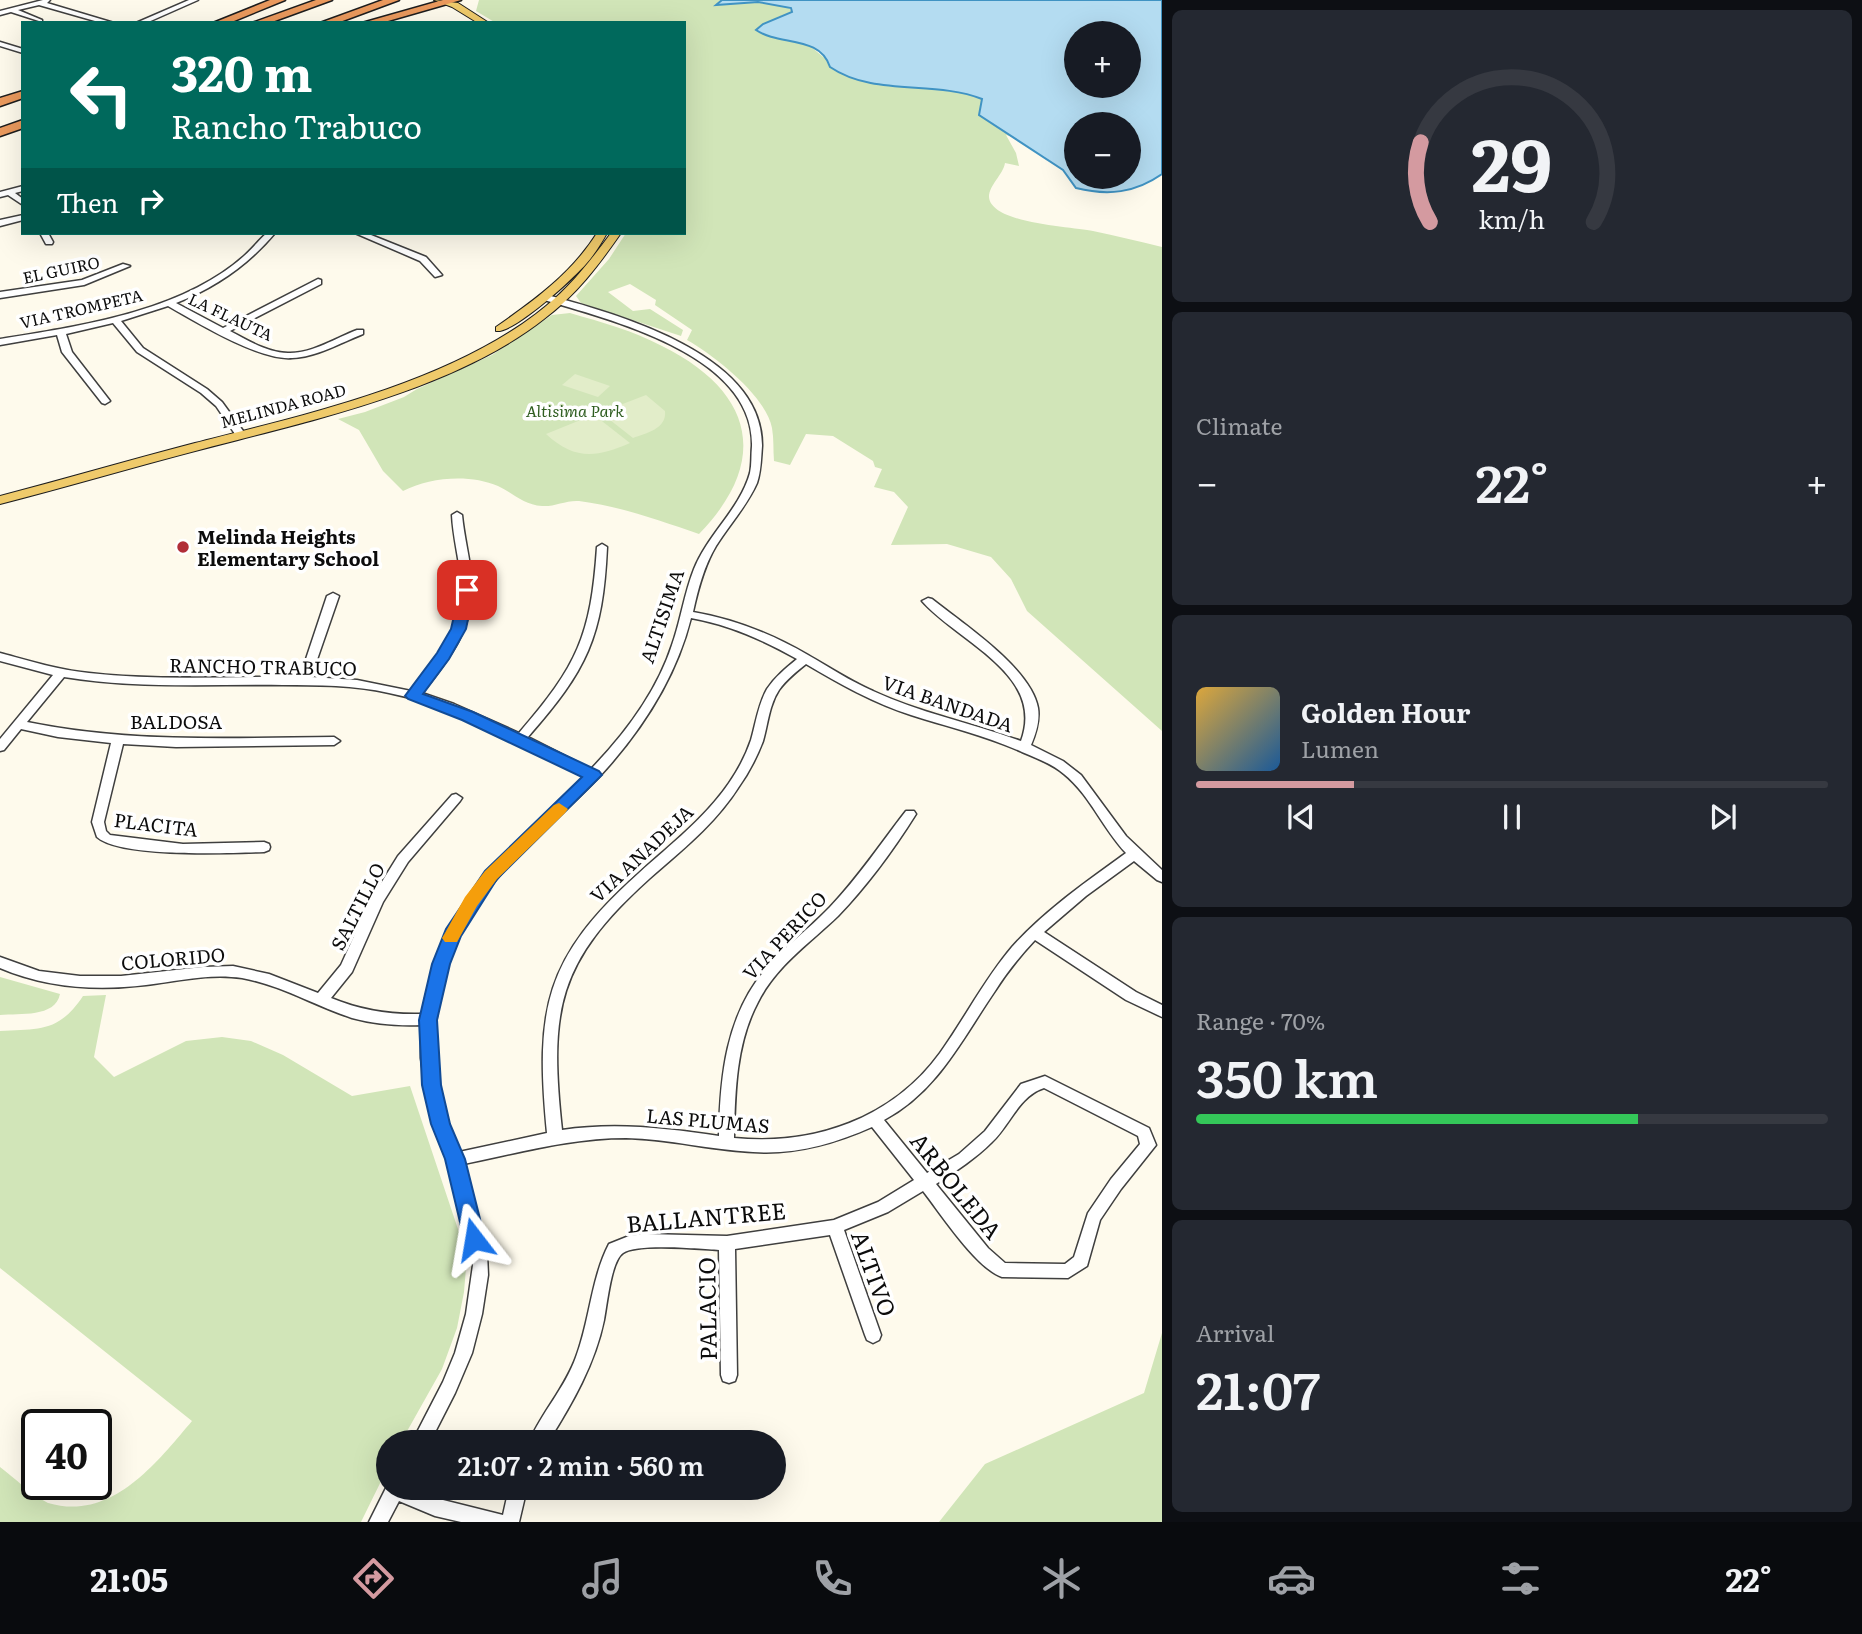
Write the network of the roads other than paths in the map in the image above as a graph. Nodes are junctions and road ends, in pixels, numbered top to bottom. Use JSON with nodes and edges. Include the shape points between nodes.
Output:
{"nodes":[{"id":1,"x":49,"y":0,"type":"edge"},
{"id":2,"x":195,"y":0,"type":"edge"},
{"id":3,"x":280,"y":0,"type":"edge"},
{"id":4,"x":327,"y":0,"type":"edge"},
{"id":5,"x":394,"y":0,"type":"edge"},
{"id":6,"x":456,"y":0,"type":"edge"},
{"id":7,"x":441,"y":2,"type":"edge"},
{"id":8,"x":39,"y":3,"type":"junction"},
{"id":9,"x":12,"y":11,"type":"junction"},
{"id":10,"x":0,"y":13,"type":"edge"},
{"id":11,"x":96,"y":18,"type":"junction"},
{"id":12,"x":37,"y":21,"type":"edge"},
{"id":13,"x":89,"y":21,"type":"edge"},
{"id":14,"x":105,"y":21,"type":"edge"},
{"id":15,"x":144,"y":21,"type":"edge"},
{"id":16,"x":223,"y":21,"type":"edge"},
{"id":17,"x":263,"y":21,"type":"edge"},
{"id":18,"x":331,"y":21,"type":"edge"},
{"id":19,"x":374,"y":21,"type":"edge"},
{"id":20,"x":465,"y":21,"type":"edge"},
{"id":21,"x":482,"y":21,"type":"edge"},
{"id":22,"x":0,"y":44,"type":"edge"},
{"id":23,"x":21,"y":50,"type":"edge"},
{"id":24,"x":21,"y":97,"type":"edge"},
{"id":25,"x":0,"y":104,"type":"edge"},
{"id":26,"x":21,"y":125,"type":"edge"},
{"id":27,"x":0,"y":132,"type":"edge"},
{"id":28,"x":21,"y":135,"type":"edge"},
{"id":29,"x":0,"y":140,"type":"edge"},
{"id":30,"x":5,"y":193,"type":"edge"},
{"id":31,"x":21,"y":202,"type":"edge"},
{"id":32,"x":21,"y":218,"type":"edge"},
{"id":33,"x":0,"y":223,"type":"edge"},
{"id":34,"x":269,"y":235,"type":"edge"},
{"id":35,"x":364,"y":235,"type":"edge"},
{"id":36,"x":599,"y":235,"type":"edge"},
{"id":37,"x":614,"y":235,"type":"edge"},
{"id":38,"x":126,"y":266,"type":"dead end"},
{"id":39,"x":438,"y":275,"type":"dead end"},
{"id":40,"x":318,"y":282,"type":"dead end"},
{"id":41,"x":0,"y":295,"type":"edge"},
{"id":42,"x":544,"y":297,"type":"junction"},
{"id":43,"x":558,"y":301,"type":"junction"},
{"id":44,"x":170,"y":303,"type":"junction"},
{"id":45,"x":115,"y":320,"type":"junction"},
{"id":46,"x":224,"y":331,"type":"junction"},
{"id":47,"x":61,"y":332,"type":"junction"},
{"id":48,"x":360,"y":332,"type":"dead end"},
{"id":49,"x":0,"y":342,"type":"edge"},
{"id":50,"x":105,"y":401,"type":"dead end"},
{"id":51,"x":238,"y":431,"type":"junction"},
{"id":52,"x":0,"y":490,"type":"edge"},
{"id":53,"x":0,"y":499,"type":"edge"},
{"id":54,"x":457,"y":515,"type":"dead end"},
{"id":55,"x":602,"y":547,"type":"dead end"},
{"id":56,"x":333,"y":596,"type":"dead end"},
{"id":57,"x":928,"y":601,"type":"dead end"},
{"id":58,"x":686,"y":614,"type":"junction"},
{"id":59,"x":0,"y":657,"type":"edge"},
{"id":60,"x":806,"y":658,"type":"junction"},
{"id":61,"x":60,"y":674,"type":"junction"},
{"id":62,"x":304,"y":681,"type":"junction"},
{"id":63,"x":413,"y":696,"type":"junction"},
{"id":64,"x":19,"y":725,"type":"junction"},
{"id":65,"x":118,"y":740,"type":"junction"},
{"id":66,"x":520,"y":740,"type":"junction"},
{"id":67,"x":334,"y":741,"type":"dead end"},
{"id":68,"x":0,"y":747,"type":"edge"},
{"id":69,"x":1024,"y":748,"type":"junction"},
{"id":70,"x":594,"y":775,"type":"junction"},
{"id":71,"x":456,"y":798,"type":"dead end"},
{"id":72,"x":910,"y":814,"type":"dead end"},
{"id":73,"x":264,"y":848,"type":"dead end"},
{"id":74,"x":1133,"y":854,"type":"junction"},
{"id":75,"x":1162,"y":877,"type":"edge"},
{"id":76,"x":1033,"y":932,"type":"junction"},
{"id":77,"x":0,"y":962,"type":"edge"},
{"id":78,"x":321,"y":1000,"type":"junction"},
{"id":79,"x":1162,"y":1011,"type":"edge"},
{"id":80,"x":428,"y":1020,"type":"junction"},
{"id":81,"x":875,"y":1120,"type":"junction"},
{"id":82,"x":555,"y":1137,"type":"junction"},
{"id":83,"x":726,"y":1142,"type":"junction"},
{"id":84,"x":1148,"y":1145,"type":"joint"},
{"id":85,"x":455,"y":1159,"type":"junction"},
{"id":86,"x":927,"y":1182,"type":"junction"},
{"id":87,"x":835,"y":1227,"type":"junction"},
{"id":88,"x":727,"y":1243,"type":"junction"},
{"id":89,"x":873,"y":1335,"type":"dead end"},
{"id":90,"x":729,"y":1375,"type":"dead end"},
{"id":91,"x":427,"y":1430,"type":"edge"},
{"id":92,"x":546,"y":1430,"type":"edge"},
{"id":93,"x":389,"y":1500,"type":"edge"},
{"id":94,"x":419,"y":1500,"type":"edge"},
{"id":95,"x":515,"y":1500,"type":"edge"},
{"id":96,"x":378,"y":1522,"type":"edge"},
{"id":97,"x":498,"y":1522,"type":"edge"},
{"id":98,"x":510,"y":1522,"type":"edge"}],
"edges":[{"from":1,"to":8,"type":"street"},
{"from":2,"to":15,"type":"street"},
{"from":3,"to":16,"type":"highway"},
{"from":4,"to":17,"type":"highway"},
{"from":5,"to":18,"type":"highway"},
{"from":6,"to":7,"type":"highway"},
{"from":7,"to":19,"type":"highway"},
{"from":7,"to":20,"type":"main road"},
{"from":7,"to":21,"type":"main road"},
{"from":8,"to":9,"type":"street"},
{"from":8,"to":11,"type":"street"},
{"from":9,"to":10,"type":"street"},
{"from":9,"to":12,"type":"street"},
{"from":11,"to":13,"type":"street"},
{"from":11,"to":14,"type":"street"},
{"from":22,"to":23,"type":"street"},
{"from":24,"to":25,"type":"highway"},
{"from":26,"to":27,"type":"highway"},
{"from":28,"to":29,"type":"highway"},
{"from":30,"to":31,"type":"street"},
{"from":32,"to":33,"type":"street"},
{"from":34,"to":44,"type":"street","name":"VIA TROMPETA","via":[[243,261]]},
{"from":35,"to":39,"type":"street","via":[[423,259]]},
{"from":36,"to":42,"type":"main road","name":"MELINDA ROAD","via":[[573,270]]},
{"from":37,"to":43,"type":"main road","name":"MELINDA ROAD","via":[[592,267]]},
{"from":38,"to":41,"type":"street","name":"EL GUIRO","via":[[84,282]]},
{"from":40,"to":46,"type":"street"},
{"from":42,"to":43,"type":"street"},
{"from":42,"to":51,"type":"main road","name":"MELINDA ROAD","via":[[501,329],[427,368]]},
{"from":43,"to":51,"type":"main road","name":"MELINDA ROAD","via":[[498,342],[436,374],[330,412]]},
{"from":43,"to":58,"type":"street","name":"ALTISIMA","via":[[643,328],[690,350],[730,382],[752,417],[759,449],[755,471],[748,490],[704,558]]},
{"from":44,"to":45,"type":"street","name":"VIA TROMPETA"},
{"from":44,"to":46,"type":"street","name":"LA FLAUTA"},
{"from":45,"to":47,"type":"street","name":"VIA TROMPETA"},
{"from":45,"to":51,"type":"street","via":[[140,351],[211,397]]},
{"from":46,"to":48,"type":"street","name":"LA FLAUTA","via":[[283,356],[302,354]]},
{"from":47,"to":49,"type":"street","name":"VIA TROMPETA"},
{"from":47,"to":50,"type":"street","via":[[67,352]]},
{"from":51,"to":52,"type":"main road","name":"MELINDA ROAD"},
{"from":51,"to":53,"type":"main road","name":"MELINDA ROAD"},
{"from":54,"to":63,"type":"street","via":[[467,590],[465,608],[443,656]]},
{"from":55,"to":66,"type":"street","via":[[601,589],[583,657]]},
{"from":56,"to":62,"type":"street"},
{"from":57,"to":69,"type":"street","via":[[1023,686],[1033,715]]},
{"from":58,"to":60,"type":"street","name":"VIA BANDADA","via":[[727,622]]},
{"from":58,"to":70,"type":"street","name":"ALTISIMA","via":[[675,654],[656,691]]},
{"from":59,"to":61,"type":"street","name":"RANCHO TRABUCO"},
{"from":60,"to":69,"type":"street","name":"VIA BANDADA","via":[[858,690],[894,705]]},
{"from":60,"to":82,"type":"street","name":"VIA ANADEJA","via":[[770,693],[759,735],[733,785],[683,843],[610,905],[571,958],[554,999],[548,1035]]},
{"from":61,"to":62,"type":"street","name":"RANCHO TRABUCO","via":[[136,681]]},
{"from":61,"to":64,"type":"street"},
{"from":62,"to":63,"type":"street","name":"RANCHO TRABUCO","via":[[360,684]]},
{"from":63,"to":66,"type":"street","name":"RANCHO TRABUCO"},
{"from":64,"to":65,"type":"street","name":"BALDOSA","via":[[73,737]]},
{"from":64,"to":68,"type":"street"},
{"from":65,"to":67,"type":"street","name":"BALDOSA"},
{"from":65,"to":73,"type":"street","name":"PLACITA","via":[[98,822],[104,838],[183,849]]},
{"from":66,"to":70,"type":"street","name":"RANCHO TRABUCO"},
{"from":69,"to":74,"type":"street","name":"VIA BANDADA","via":[[1060,765],[1081,783]]},
{"from":70,"to":80,"type":"street","name":"ALTISIMA","via":[[491,875],[471,902],[441,964]]},
{"from":71,"to":78,"type":"street","name":"SALTILLO","via":[[403,859],[377,901],[347,968]]},
{"from":72,"to":83,"type":"street","name":"VIA PERICO","via":[[835,909],[753,997],[735,1043],[727,1086]]},
{"from":74,"to":75,"type":"street","name":"VIA BANDADA"},
{"from":74,"to":76,"type":"street","name":"LAS PLUMAS"},
{"from":76,"to":79,"type":"street"},
{"from":76,"to":81,"type":"street","name":"LAS PLUMAS","via":[[1003,967],[930,1079]]},
{"from":77,"to":78,"type":"street","name":"COLORIDO","via":[[30,974],[91,984],[240,972]]},
{"from":78,"to":80,"type":"street","name":"COLORIDO","via":[[346,1011]]},
{"from":80,"to":85,"type":"street","name":"ALTISIMA","via":[[431,1085]]},
{"from":81,"to":83,"type":"street","name":"LAS PLUMAS","via":[[833,1136],[788,1145]]},
{"from":81,"to":86,"type":"street","name":"ARBOLEDA"},
{"from":82,"to":83,"type":"street","name":"LAS PLUMAS","via":[[653,1133]]},
{"from":82,"to":85,"type":"street","name":"LAS PLUMAS"},
{"from":84,"to":86,"type":"street","name":"BALLANTREE","via":[[1144,1132],[1045,1082],[1026,1088],[990,1135],[964,1159]]},
{"from":84,"to":86,"type":"street","name":"ARBOLEDA","via":[[1093,1218],[1081,1261],[1068,1271],[1002,1270],[982,1253]]},
{"from":85,"to":91,"type":"street","name":"ALTISIMA","via":[[481,1266],[468,1346]]},
{"from":86,"to":87,"type":"street","name":"BALLANTREE","via":[[883,1208]]},
{"from":87,"to":88,"type":"street","name":"BALLANTREE"},
{"from":87,"to":89,"type":"street","name":"ALTIVO"},
{"from":88,"to":90,"type":"street","name":"PALACIO"},
{"from":88,"to":92,"type":"street","name":"BALLANTREE","via":[[646,1241],[615,1249],[607,1264],[583,1362]]},
{"from":93,"to":96,"type":"street"},
{"from":94,"to":97,"type":"street"},
{"from":95,"to":98,"type":"street"}]}
